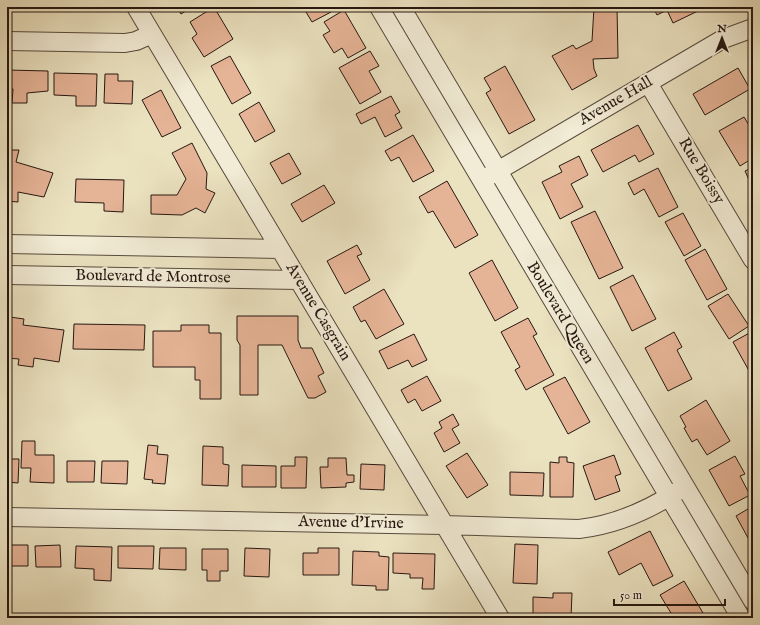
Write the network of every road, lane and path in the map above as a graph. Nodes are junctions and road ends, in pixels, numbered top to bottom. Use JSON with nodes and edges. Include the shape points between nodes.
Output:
{"nodes":[{"id":1,"x":136,"y":7,"type":"edge"},
{"id":2,"x":379,"y":7,"type":"edge"},
{"id":3,"x":401,"y":7,"type":"edge"},
{"id":4,"x":753,"y":28,"type":"edge"},
{"id":5,"x":152,"y":34,"type":"junction"},
{"id":6,"x":7,"y":40,"type":"edge"},
{"id":7,"x":648,"y":83,"type":"junction"},
{"id":8,"x":499,"y":170,"type":"junction"},
{"id":9,"x":481,"y":180,"type":"junction"},
{"id":10,"x":7,"y":244,"type":"edge"},
{"id":11,"x":59,"y":245,"type":"junction"},
{"id":12,"x":280,"y":249,"type":"junction"},
{"id":13,"x":753,"y":260,"type":"edge"},
{"id":14,"x":7,"y":275,"type":"edge"},
{"id":15,"x":58,"y":276,"type":"junction"},
{"id":16,"x":299,"y":280,"type":"junction"},
{"id":17,"x":685,"y":486,"type":"junction"},
{"id":18,"x":669,"y":497,"type":"junction"},
{"id":19,"x":7,"y":518,"type":"edge"},
{"id":20,"x":444,"y":525,"type":"junction"},
{"id":21,"x":753,"y":601,"type":"edge"},
{"id":22,"x":500,"y":618,"type":"edge"},
{"id":23,"x":741,"y":618,"type":"edge"}],
"edges":[{"from":1,"to":5,"type":"street","name":"Avenue Casgrain"},
{"from":2,"to":9,"type":"street","name":"Boulevard Queen"},
{"from":3,"to":8,"type":"street","name":"Boulevard Queen"},
{"from":4,"to":7,"type":"street","name":"Avenue Hall","via":[[723,39]]},
{"from":5,"to":6,"type":"street","via":[[125,43]]},
{"from":5,"to":12,"type":"street","name":"Avenue Casgrain"},
{"from":7,"to":8,"type":"street","name":"Avenue Hall"},
{"from":7,"to":13,"type":"street","name":"Rue Boissy"},
{"from":8,"to":9,"type":"street","name":"Avenue Hall"},
{"from":8,"to":17,"type":"street","name":"Boulevard Queen"},
{"from":9,"to":18,"type":"street","name":"Boulevard Queen"},
{"from":10,"to":11,"type":"street","name":"Boulevard de Montrose"},
{"from":11,"to":12,"type":"street","name":"Boulevard de Montrose"},
{"from":11,"to":15,"type":"street"},
{"from":12,"to":16,"type":"street","name":"Avenue Casgrain"},
{"from":14,"to":15,"type":"street","name":"Boulevard de Montrose"},
{"from":15,"to":16,"type":"street","name":"Boulevard de Montrose"},
{"from":16,"to":20,"type":"street","name":"Avenue Casgrain"},
{"from":17,"to":18,"type":"street","name":"Avenue d'Irvine"},
{"from":17,"to":21,"type":"street","name":"Boulevard Queen"},
{"from":18,"to":20,"type":"street","name":"Avenue d'Irvine","via":[[625,519],[578,529]]},
{"from":18,"to":23,"type":"street","name":"Boulevard Queen"},
{"from":19,"to":20,"type":"street","name":"Avenue d'Irvine"},
{"from":20,"to":22,"type":"street","name":"Avenue Casgrain"}]}
